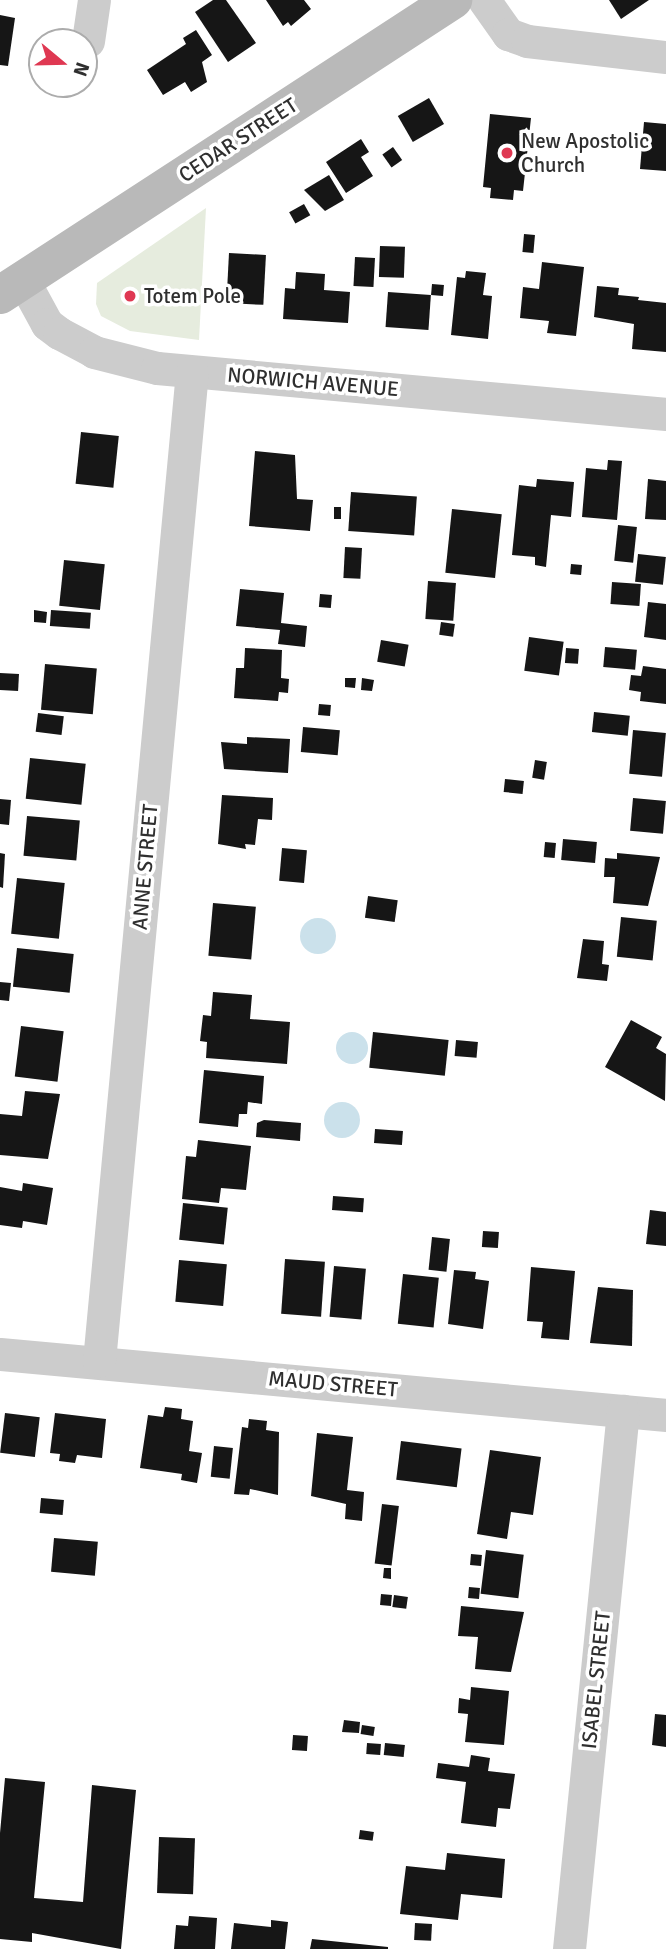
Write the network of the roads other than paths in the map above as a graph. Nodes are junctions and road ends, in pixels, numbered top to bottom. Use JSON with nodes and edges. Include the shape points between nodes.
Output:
{"nodes":[{"id":1,"x":94,"y":0,"type":"edge"},
{"id":2,"x":453,"y":0,"type":"edge"},
{"id":3,"x":484,"y":0,"type":"edge"},
{"id":4,"x":90,"y":28,"type":"edge"},
{"id":5,"x":666,"y":57,"type":"edge"},
{"id":6,"x":11,"y":288,"type":"edge"},
{"id":7,"x":192,"y":372,"type":"junction"},
{"id":8,"x":666,"y":414,"type":"edge"},
{"id":9,"x":0,"y":1354,"type":"edge"},
{"id":10,"x":99,"y":1362,"type":"junction"},
{"id":11,"x":623,"y":1411,"type":"junction"},
{"id":12,"x":666,"y":1415,"type":"edge"},
{"id":13,"x":569,"y":1949,"type":"edge"}],
"edges":[{"from":1,"to":4,"type":"street"},
{"from":2,"to":6,"type":"main road","name":"CEDAR STREET"},
{"from":3,"to":5,"type":"street","via":[[508,34],[527,41]]},
{"from":6,"to":7,"type":"street","name":"NORWICH AVENUE","via":[[47,324],[83,347],[116,359]]},
{"from":7,"to":8,"type":"street","name":"NORWICH AVENUE"},
{"from":7,"to":10,"type":"street","name":"ANNE STREET"},
{"from":9,"to":10,"type":"street","name":"MAUD STREET"},
{"from":10,"to":11,"type":"street","name":"MAUD STREET"},
{"from":11,"to":12,"type":"street","name":"MAUD STREET"},
{"from":11,"to":13,"type":"street","name":"ISABEL STREET"}]}
